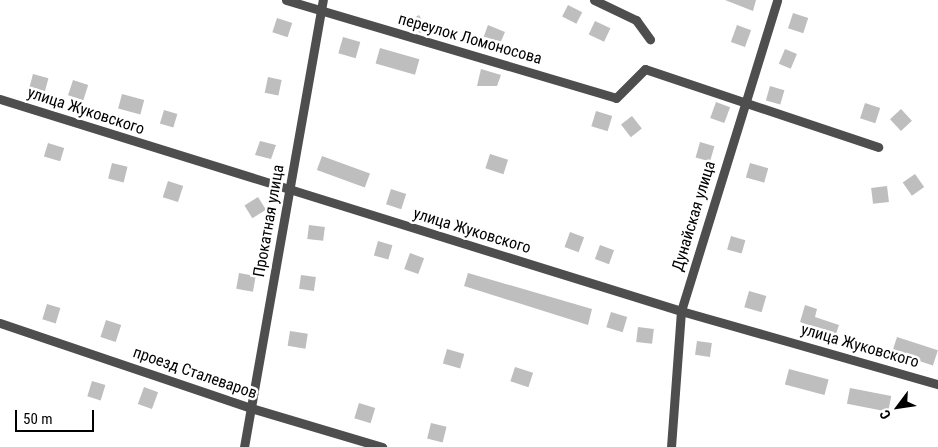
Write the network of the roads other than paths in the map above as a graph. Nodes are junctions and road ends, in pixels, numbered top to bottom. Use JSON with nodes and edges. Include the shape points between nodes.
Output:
{"nodes":[{"id":1,"x":286,"y":0,"type":"edge"},
{"id":2,"x":323,"y":0,"type":"edge"},
{"id":3,"x":594,"y":0,"type":"edge"},
{"id":4,"x":777,"y":0,"type":"edge"},
{"id":5,"x":319,"y":11,"type":"junction"},
{"id":6,"x":650,"y":39,"type":"dead end"},
{"id":7,"x":0,"y":99,"type":"edge"},
{"id":8,"x":744,"y":101,"type":"junction"},
{"id":9,"x":878,"y":147,"type":"dead end"},
{"id":10,"x":290,"y":191,"type":"junction"},
{"id":11,"x":681,"y":311,"type":"junction"},
{"id":12,"x":0,"y":323,"type":"edge"},
{"id":13,"x":938,"y":384,"type":"edge"},
{"id":14,"x":251,"y":408,"type":"junction"},
{"id":15,"x":244,"y":447,"type":"edge"},
{"id":16,"x":382,"y":447,"type":"edge"},
{"id":17,"x":671,"y":447,"type":"edge"}],
"edges":[{"from":1,"to":5,"type":"street","name":"переулок Ломоносова"},
{"from":2,"to":5,"type":"street","name":"Прокатная улица"},
{"from":3,"to":6,"type":"street","via":[[636,20]]},
{"from":4,"to":8,"type":"street","name":"Дунайская улица"},
{"from":5,"to":8,"type":"street","name":"переулок Ломоносова","via":[[616,98],[645,69]]},
{"from":5,"to":10,"type":"street","name":"Прокатная улица"},
{"from":7,"to":10,"type":"street","name":"улица Жуковского"},
{"from":8,"to":9,"type":"street"},
{"from":8,"to":11,"type":"street","name":"Дунайская улица"},
{"from":10,"to":11,"type":"street","name":"улица Жуковского"},
{"from":10,"to":14,"type":"street","name":"Прокатная улица"},
{"from":11,"to":13,"type":"street","name":"улица Жуковского"},
{"from":11,"to":17,"type":"street","name":"Дунайская улица"},
{"from":12,"to":14,"type":"street","name":"проезд Сталеваров"},
{"from":14,"to":15,"type":"street","name":"Прокатная улица"},
{"from":14,"to":16,"type":"street","name":"проезд Сталеваров"}]}
